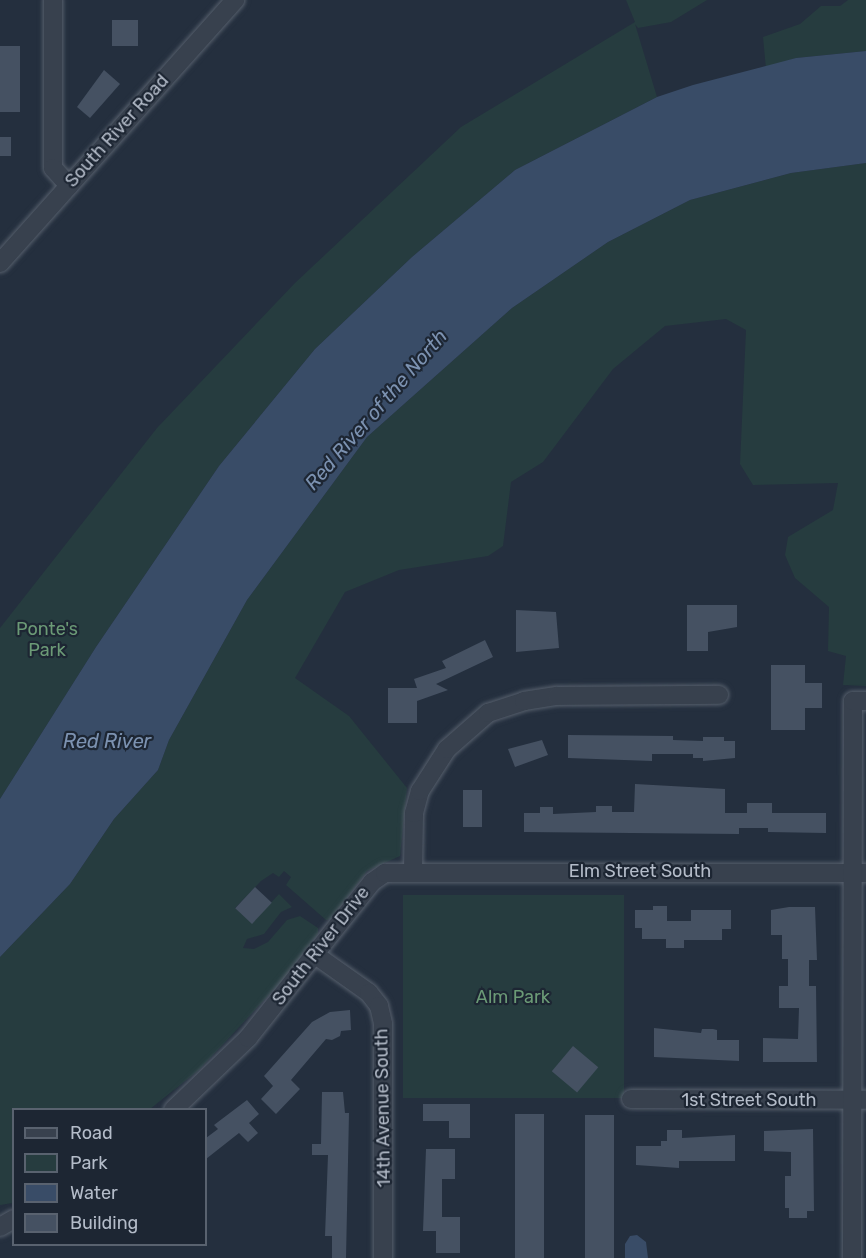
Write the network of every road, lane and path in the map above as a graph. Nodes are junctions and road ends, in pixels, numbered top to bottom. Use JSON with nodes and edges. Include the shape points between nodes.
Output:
{"nodes":[{"id":1,"x":53,"y":0,"type":"edge"},
{"id":2,"x":235,"y":0,"type":"edge"},
{"id":3,"x":69,"y":186,"type":"junction"},
{"id":4,"x":0,"y":263,"type":"edge"},
{"id":5,"x":719,"y":695,"type":"dead end"},
{"id":6,"x":859,"y":701,"type":"edge"},
{"id":7,"x":413,"y":871,"type":"junction"},
{"id":8,"x":860,"y":872,"type":"edge"},
{"id":9,"x":314,"y":954,"type":"junction"},
{"id":10,"x":631,"y":1100,"type":"dead end"},
{"id":11,"x":859,"y":1100,"type":"edge"},
{"id":12,"x":175,"y":1108,"type":"edge"},
{"id":13,"x":383,"y":1258,"type":"edge"},
{"id":14,"x":852,"y":1258,"type":"edge"}],
"edges":[{"from":1,"to":3,"type":"street","via":[[53,168]]},
{"from":2,"to":3,"type":"street","name":"South River Road"},
{"from":3,"to":4,"type":"street","name":"South River Road"},
{"from":5,"to":7,"type":"street","via":[[557,696],[524,701],[488,713],[447,749],[420,791],[414,813]]},
{"from":6,"to":8,"type":"street"},
{"from":7,"to":8,"type":"street","name":"Elm Street South"},
{"from":7,"to":9,"type":"street","name":"South River Drive","via":[[385,873],[372,882]]},
{"from":8,"to":11,"type":"street"},
{"from":9,"to":12,"type":"street","name":"South River Drive","via":[[248,1038]]},
{"from":9,"to":13,"type":"street","name":"14th Avenue South","via":[[369,993],[379,1006],[383,1024]]},
{"from":10,"to":11,"type":"street","name":"1st Street South"},
{"from":11,"to":14,"type":"street"}]}
